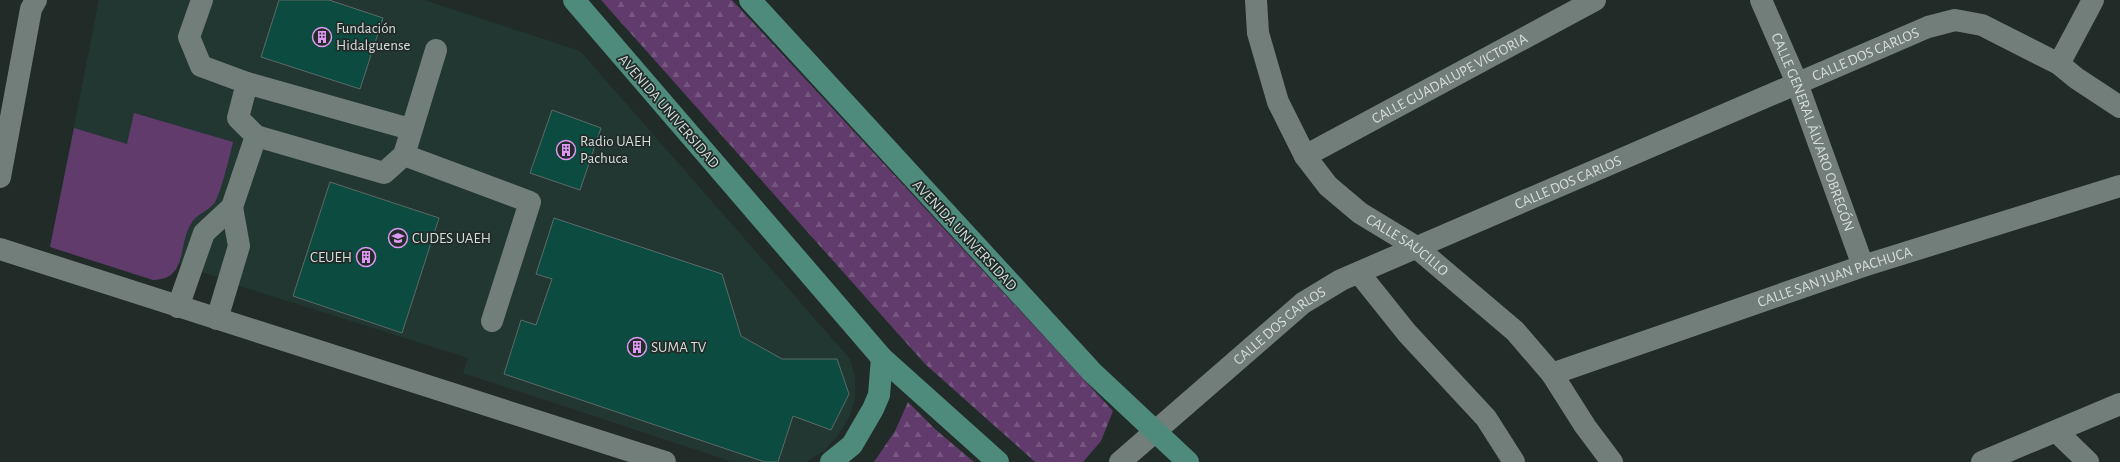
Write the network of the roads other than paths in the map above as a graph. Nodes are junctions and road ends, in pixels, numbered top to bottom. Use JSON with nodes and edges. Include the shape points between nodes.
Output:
{"nodes":[{"id":1,"x":36,"y":0,"type":"edge"},
{"id":2,"x":202,"y":0,"type":"edge"},
{"id":3,"x":574,"y":0,"type":"edge"},
{"id":4,"x":750,"y":0,"type":"edge"},
{"id":5,"x":1256,"y":0,"type":"edge"},
{"id":6,"x":1595,"y":0,"type":"edge"},
{"id":7,"x":1761,"y":0,"type":"edge"},
{"id":8,"x":2094,"y":0,"type":"edge"},
{"id":9,"x":436,"y":50,"type":"dead end"},
{"id":10,"x":2059,"y":64,"type":"junction"},
{"id":11,"x":247,"y":83,"type":"junction"},
{"id":12,"x":1797,"y":83,"type":"junction"},
{"id":13,"x":2120,"y":107,"type":"edge"},
{"id":14,"x":410,"y":130,"type":"junction"},
{"id":15,"x":256,"y":136,"type":"junction"},
{"id":16,"x":404,"y":155,"type":"junction"},
{"id":17,"x":1305,"y":156,"type":"junction"},
{"id":18,"x":0,"y":177,"type":"edge"},
{"id":19,"x":2120,"y":186,"type":"edge"},
{"id":20,"x":232,"y":207,"type":"junction"},
{"id":21,"x":1416,"y":247,"type":"junction"},
{"id":22,"x":0,"y":249,"type":"edge"},
{"id":23,"x":1863,"y":266,"type":"junction"},
{"id":24,"x":1359,"y":273,"type":"junction"},
{"id":25,"x":178,"y":307,"type":"junction"},
{"id":26,"x":217,"y":319,"type":"junction"},
{"id":27,"x":492,"y":321,"type":"dead end"},
{"id":28,"x":882,"y":358,"type":"junction"},
{"id":29,"x":1552,"y":374,"type":"junction"},
{"id":30,"x":2120,"y":404,"type":"edge"},
{"id":31,"x":1154,"y":430,"type":"junction"},
{"id":32,"x":2058,"y":432,"type":"junction"},
{"id":33,"x":665,"y":462,"type":"edge"},
{"id":34,"x":831,"y":462,"type":"edge"},
{"id":35,"x":998,"y":462,"type":"edge"},
{"id":36,"x":1120,"y":462,"type":"edge"},
{"id":37,"x":1188,"y":462,"type":"edge"},
{"id":38,"x":1514,"y":462,"type":"edge"},
{"id":39,"x":1612,"y":462,"type":"edge"},
{"id":40,"x":1982,"y":462,"type":"edge"},
{"id":41,"x":2088,"y":462,"type":"edge"}],
"edges":[{"from":1,"to":18,"type":"street","via":[[31,9]]},
{"from":2,"to":11,"type":"street","via":[[189,37],[202,66]]},
{"from":3,"to":28,"type":"main road","name":"AVENIDA UNIVERSIDAD"},
{"from":4,"to":31,"type":"main road","name":"AVENIDA UNIVERSIDAD","via":[[1092,372]]},
{"from":5,"to":17,"type":"street","name":"CALLE SAUCILLO","via":[[1258,33],[1278,102]]},
{"from":6,"to":17,"type":"street","name":"CALLE GUADALUPE VICTORIA"},
{"from":7,"to":12,"type":"street","name":"CALLE GENERAL ÁLVARO OBREGÓN"},
{"from":8,"to":10,"type":"street"},
{"from":9,"to":14,"type":"street"},
{"from":10,"to":12,"type":"street","name":"CALLE DOS CARLOS","via":[[1982,25],[1955,20],[1928,27]]},
{"from":10,"to":13,"type":"street","name":"CALLE DOS CARLOS"},
{"from":11,"to":14,"type":"street"},
{"from":11,"to":15,"type":"street","via":[[238,118]]},
{"from":12,"to":21,"type":"street","name":"CALLE DOS CARLOS"},
{"from":12,"to":23,"type":"street","name":"CALLE GENERAL ÁLVARO OBREGÓN"},
{"from":14,"to":16,"type":"street"},
{"from":15,"to":16,"type":"street","via":[[384,173]]},
{"from":15,"to":20,"type":"street"},
{"from":16,"to":27,"type":"street","via":[[530,202]]},
{"from":17,"to":21,"type":"street","name":"CALLE SAUCILLO","via":[[1328,186],[1360,213]]},
{"from":19,"to":23,"type":"street","name":"CALLE SAN JUAN PACHUCA"},
{"from":20,"to":25,"type":"street","via":[[204,233]]},
{"from":20,"to":26,"type":"street","via":[[239,246]]},
{"from":21,"to":24,"type":"street","name":"CALLE DOS CARLOS"},
{"from":21,"to":29,"type":"street","name":"CALLE SAUCILLO","via":[[1515,331]]},
{"from":22,"to":25,"type":"street"},
{"from":23,"to":29,"type":"street","name":"CALLE SAN JUAN PACHUCA"},
{"from":24,"to":31,"type":"street","name":"CALLE DOS CARLOS","via":[[1341,280],[1303,303]]},
{"from":24,"to":38,"type":"street","via":[[1407,334],[1486,418]]},
{"from":25,"to":26,"type":"street"},
{"from":26,"to":33,"type":"street"},
{"from":28,"to":34,"type":"main road","via":[[879,395],[873,409],[852,446]]},
{"from":28,"to":35,"type":"main road","name":"AVENIDA UNIVERSIDAD"},
{"from":29,"to":39,"type":"street","name":"CALLE SAUCILLO","via":[[1585,426]]},
{"from":30,"to":32,"type":"street"},
{"from":31,"to":36,"type":"street","name":"CALLE DOS CARLOS"},
{"from":31,"to":37,"type":"main road","name":"AVENIDA UNIVERSIDAD"},
{"from":32,"to":40,"type":"street"},
{"from":32,"to":41,"type":"street"}]}
